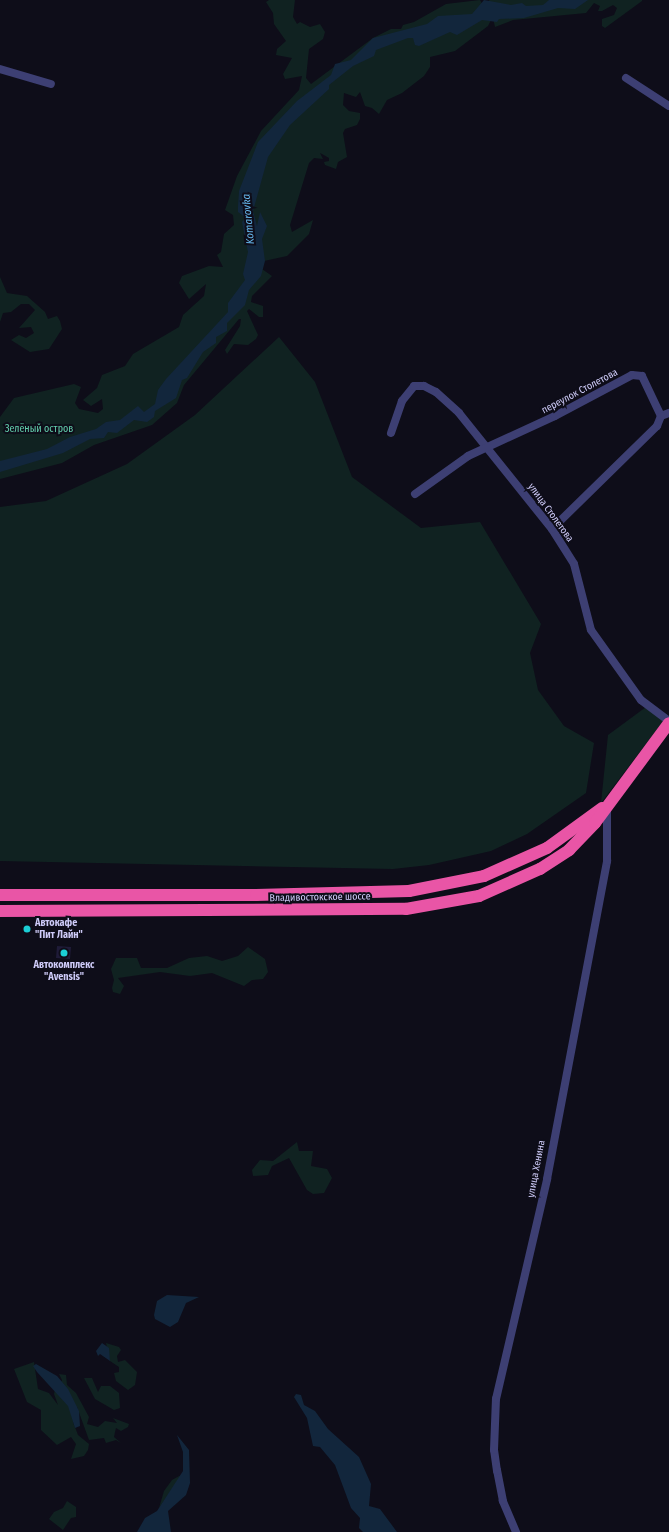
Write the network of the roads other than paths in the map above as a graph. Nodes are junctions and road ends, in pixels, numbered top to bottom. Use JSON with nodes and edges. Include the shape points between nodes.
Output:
{"nodes":[{"id":1,"x":0,"y":69,"type":"edge"},
{"id":2,"x":626,"y":78,"type":"dead end"},
{"id":3,"x":51,"y":84,"type":"dead end"},
{"id":4,"x":669,"y":106,"type":"edge"},
{"id":5,"x":665,"y":414,"type":"edge"},
{"id":6,"x":391,"y":433,"type":"dead end"},
{"id":7,"x":488,"y":449,"type":"junction"},
{"id":8,"x":415,"y":494,"type":"dead end"},
{"id":9,"x":552,"y":529,"type":"junction"},
{"id":10,"x":669,"y":722,"type":"edge"},
{"id":11,"x":607,"y":806,"type":"junction"},
{"id":12,"x":384,"y":893,"type":"junction"},
{"id":13,"x":0,"y":895,"type":"edge"},
{"id":14,"x":385,"y":909,"type":"junction"},
{"id":15,"x":0,"y":911,"type":"edge"},
{"id":16,"x":516,"y":1532,"type":"edge"}],
"edges":[{"from":1,"to":3,"type":"street"},
{"from":2,"to":4,"type":"street"},
{"from":5,"to":7,"type":"street","name":"переулок Столетова","via":[[642,376],[632,376]]},
{"from":5,"to":9,"type":"street","name":"переулок Столетова","via":[[645,438]]},
{"from":6,"to":7,"type":"street","name":"улица Столетова","via":[[409,389],[424,386],[459,412]]},
{"from":7,"to":8,"type":"street","name":"переулок Столетова","via":[[468,456]]},
{"from":7,"to":9,"type":"street","name":"улица Столетова"},
{"from":9,"to":10,"type":"street","name":"улица Столетова","via":[[574,564],[591,630],[641,700]]},
{"from":10,"to":11,"type":"highway","name":"Владивостокское шоссе"},
{"from":11,"to":12,"type":"highway","name":"Владивостокское шоссе","via":[[547,848],[484,876],[453,884]]},
{"from":11,"to":14,"type":"highway","name":"Владивостокское шоссе","via":[[569,850],[540,870],[511,884],[446,904]]},
{"from":11,"to":16,"type":"street","name":"улица Хенина","via":[[607,861],[547,1179],[496,1398],[496,1472],[503,1501]]},
{"from":12,"to":13,"type":"highway","name":"Владивостокское шоссе"},
{"from":12,"to":14,"type":"highway","via":[[391,900]]},
{"from":14,"to":15,"type":"highway","name":"Владивостокское шоссе"}]}
